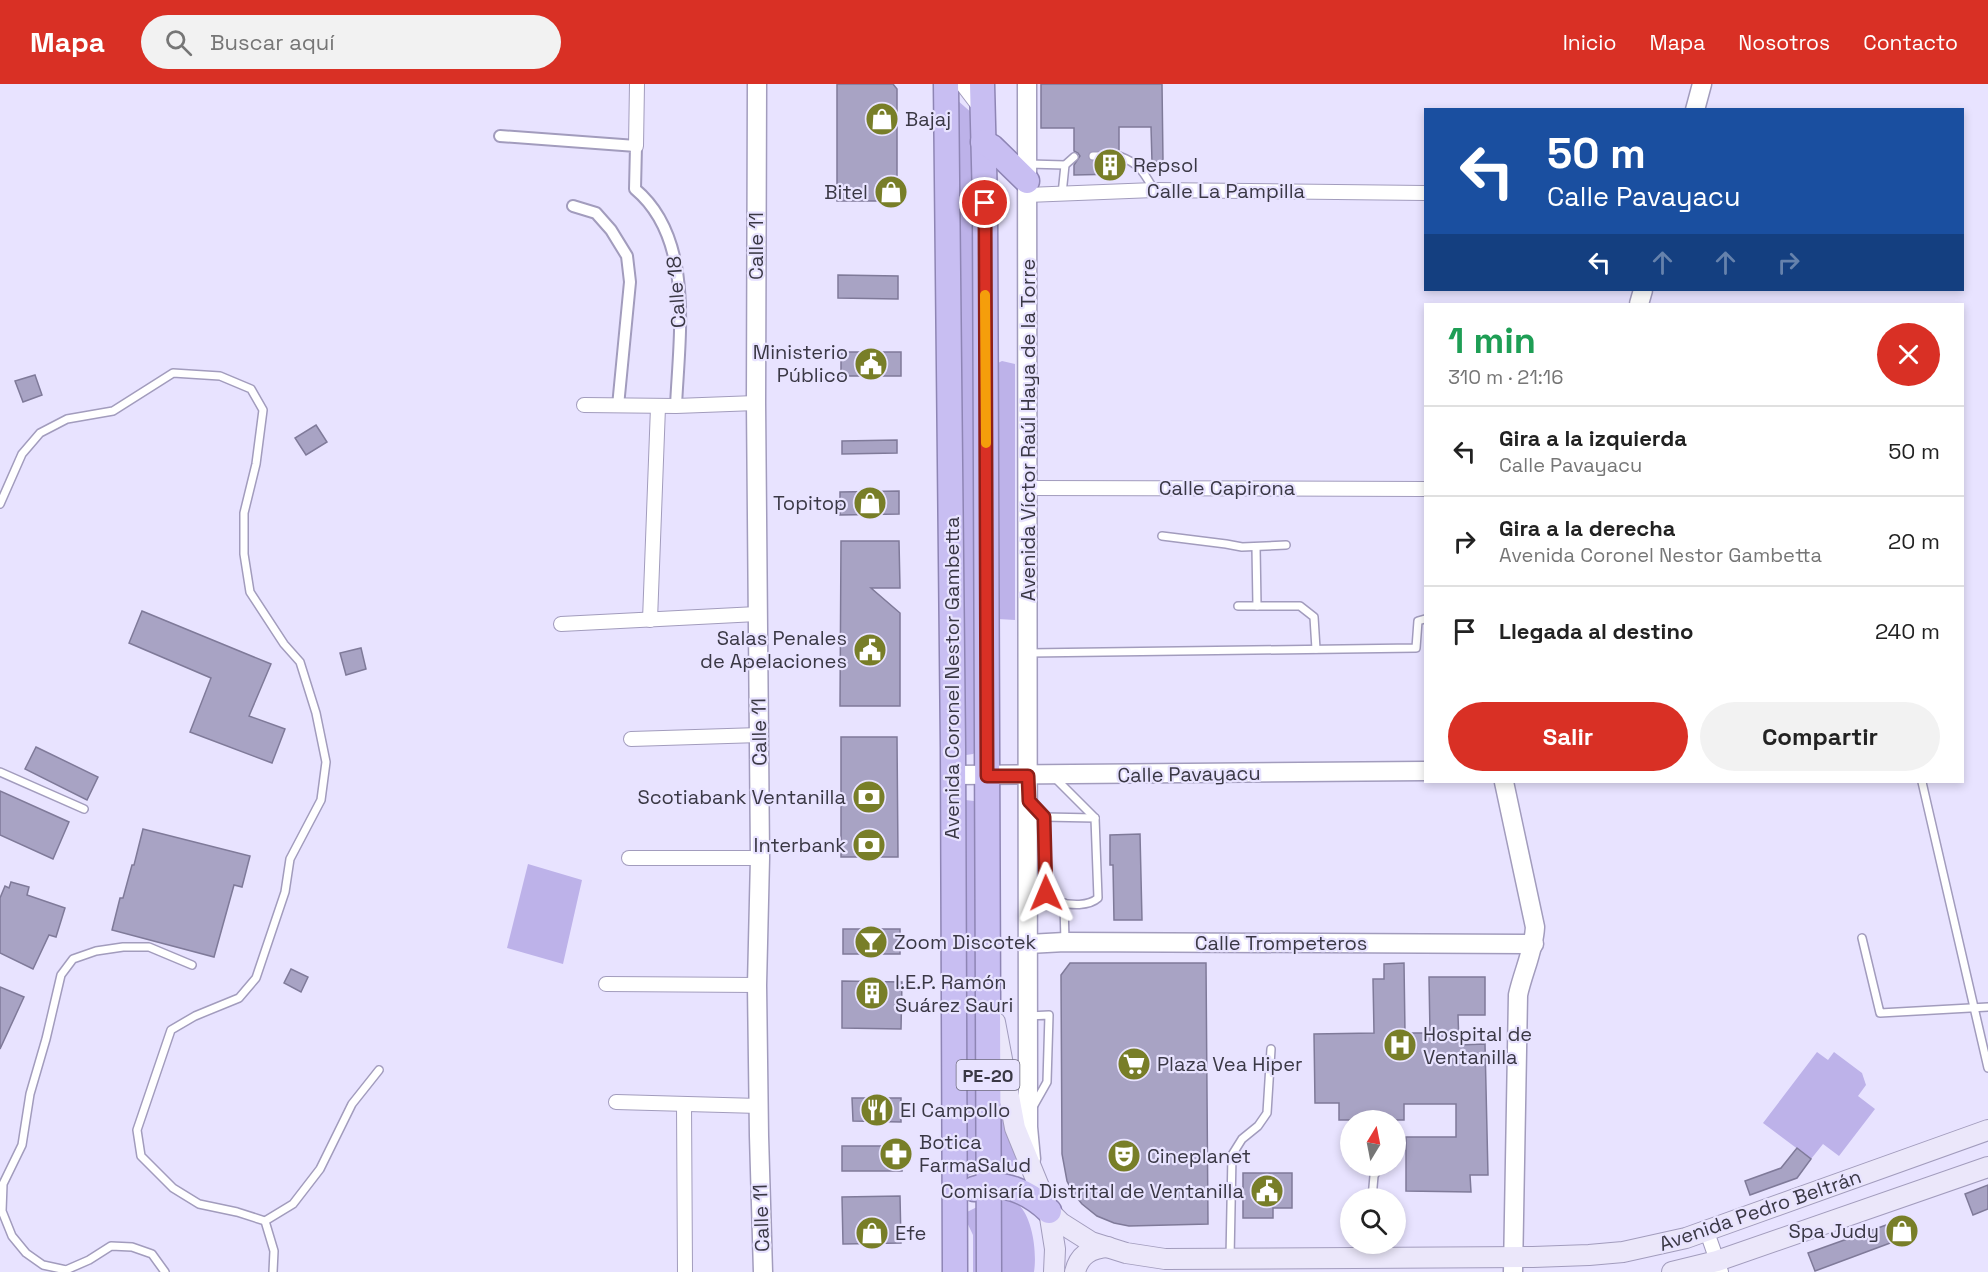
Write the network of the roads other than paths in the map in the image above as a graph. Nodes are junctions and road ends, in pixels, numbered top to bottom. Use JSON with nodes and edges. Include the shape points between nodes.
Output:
{"nodes":[{"id":1,"x":637,"y":84,"type":"edge"},
{"id":2,"x":757,"y":84,"type":"edge"},
{"id":3,"x":946,"y":84,"type":"edge"},
{"id":4,"x":962,"y":84,"type":"edge"},
{"id":5,"x":982,"y":84,"type":"edge"},
{"id":6,"x":1027,"y":84,"type":"edge"},
{"id":7,"x":1702,"y":84,"type":"edge"},
{"id":8,"x":1696,"y":108,"type":"edge"},
{"id":9,"x":982,"y":110,"type":"junction"},
{"id":10,"x":500,"y":136,"type":"dead end"},
{"id":11,"x":984,"y":142,"type":"junction"},
{"id":12,"x":636,"y":146,"type":"junction"},
{"id":13,"x":1119,"y":156,"type":"dead end"},
{"id":14,"x":1074,"y":157,"type":"dead end"},
{"id":15,"x":1065,"y":165,"type":"junction"},
{"id":16,"x":1027,"y":180,"type":"junction"},
{"id":17,"x":1154,"y":190,"type":"junction"},
{"id":18,"x":1424,"y":193,"type":"edge"},
{"id":19,"x":1062,"y":194,"type":"junction"},
{"id":20,"x":573,"y":206,"type":"dead end"},
{"id":21,"x":756,"y":403,"type":"junction"},
{"id":22,"x":584,"y":405,"type":"dead end"},
{"id":23,"x":618,"y":406,"type":"junction"},
{"id":24,"x":658,"y":406,"type":"junction"},
{"id":25,"x":676,"y":406,"type":"junction"},
{"id":26,"x":1028,"y":488,"type":"junction"},
{"id":27,"x":1424,"y":489,"type":"edge"},
{"id":28,"x":0,"y":504,"type":"edge"},
{"id":29,"x":1162,"y":536,"type":"dead end"},
{"id":30,"x":1287,"y":545,"type":"dead end"},
{"id":31,"x":1256,"y":547,"type":"junction"},
{"id":32,"x":1238,"y":606,"type":"dead end"},
{"id":33,"x":1257,"y":606,"type":"junction"},
{"id":34,"x":757,"y":614,"type":"junction"},
{"id":35,"x":1424,"y":619,"type":"edge"},
{"id":36,"x":650,"y":620,"type":"junction"},
{"id":37,"x":561,"y":624,"type":"dead end"},
{"id":38,"x":1316,"y":649,"type":"junction"},
{"id":39,"x":1029,"y":653,"type":"junction"},
{"id":40,"x":760,"y":735,"type":"junction"},
{"id":41,"x":631,"y":739,"type":"dead end"},
{"id":42,"x":1424,"y":771,"type":"edge"},
{"id":43,"x":0,"y":772,"type":"edge"},
{"id":44,"x":953,"y":775,"type":"junction"},
{"id":45,"x":987,"y":776,"type":"junction"},
{"id":46,"x":1028,"y":776,"type":"junction"},
{"id":47,"x":1052,"y":776,"type":"junction"},
{"id":48,"x":1504,"y":783,"type":"edge"},
{"id":49,"x":1922,"y":783,"type":"edge"},
{"id":50,"x":1029,"y":801,"type":"junction"},
{"id":51,"x":84,"y":808,"type":"dead end"},
{"id":52,"x":1044,"y":817,"type":"junction"},
{"id":53,"x":1095,"y":818,"type":"junction"},
{"id":54,"x":629,"y":858,"type":"dead end"},
{"id":55,"x":760,"y":858,"type":"junction"},
{"id":56,"x":1046,"y":902,"type":"junction"},
{"id":57,"x":1064,"y":903,"type":"junction"},
{"id":58,"x":1028,"y":914,"type":"junction"},
{"id":59,"x":1862,"y":938,"type":"dead end"},
{"id":60,"x":1065,"y":942,"type":"junction"},
{"id":61,"x":1028,"y":944,"type":"junction"},
{"id":62,"x":1534,"y":944,"type":"junction"},
{"id":63,"x":192,"y":965,"type":"dead end"},
{"id":64,"x":606,"y":984,"type":"dead end"},
{"id":65,"x":757,"y":985,"type":"junction"},
{"id":66,"x":988,"y":990,"type":"junction"},
{"id":67,"x":1988,"y":1007,"type":"edge"},
{"id":68,"x":1974,"y":1009,"type":"junction"},
{"id":69,"x":1028,"y":1016,"type":"junction"},
{"id":70,"x":1271,"y":1049,"type":"dead end"},
{"id":71,"x":1988,"y":1068,"type":"edge"},
{"id":72,"x":379,"y":1070,"type":"dead end"},
{"id":73,"x":616,"y":1102,"type":"dead end"},
{"id":74,"x":684,"y":1104,"type":"junction"},
{"id":75,"x":759,"y":1106,"type":"junction"},
{"id":76,"x":1028,"y":1116,"type":"junction"},
{"id":77,"x":1988,"y":1130,"type":"edge"},
{"id":78,"x":1032,"y":1167,"type":"junction"},
{"id":79,"x":1988,"y":1167,"type":"edge"},
{"id":80,"x":988,"y":1185,"type":"junction"},
{"id":81,"x":955,"y":1203,"type":"junction"},
{"id":82,"x":1049,"y":1210,"type":"junction"},
{"id":83,"x":265,"y":1221,"type":"junction"},
{"id":84,"x":955,"y":1230,"type":"junction"},
{"id":85,"x":1707,"y":1232,"type":"junction"},
{"id":86,"x":1108,"y":1247,"type":"junction"},
{"id":87,"x":1230,"y":1259,"type":"junction"},
{"id":88,"x":1513,"y":1264,"type":"edge"},
{"id":89,"x":1719,"y":1266,"type":"edge"},
{"id":90,"x":165,"y":1272,"type":"edge"},
{"id":91,"x":273,"y":1272,"type":"edge"},
{"id":92,"x":685,"y":1272,"type":"edge"},
{"id":93,"x":763,"y":1272,"type":"edge"},
{"id":94,"x":955,"y":1272,"type":"edge"},
{"id":95,"x":960,"y":1272,"type":"edge"},
{"id":96,"x":989,"y":1272,"type":"edge"},
{"id":97,"x":1054,"y":1272,"type":"edge"},
{"id":98,"x":1075,"y":1272,"type":"edge"},
{"id":99,"x":1672,"y":1272,"type":"edge"}],
"edges":[{"from":1,"to":12,"type":"street"},
{"from":2,"to":21,"type":"street","name":"Calle 11"},
{"from":3,"to":44,"type":"highway","name":"Avenida Coronel Nestor Gambetta","number":"PE-20"},
{"from":4,"to":9,"type":"street"},
{"from":5,"to":9,"type":"highway","name":"Avenida Coronel Nestor Gambetta","number":"PE-20"},
{"from":6,"to":16,"type":"street","name":"Avenida Víctor Raúl Haya de la Torre"},
{"from":7,"to":8,"type":"street"},
{"from":9,"to":11,"type":"highway","name":"Avenida Coronel Nestor Gambetta","number":"PE-20"},
{"from":10,"to":12,"type":"street"},
{"from":11,"to":16,"type":"highway"},
{"from":11,"to":45,"type":"highway","name":"Avenida Coronel Nestor Gambetta","number":"PE-20"},
{"from":12,"to":25,"type":"street","name":"Calle 18","via":[[635,189],[651,205],[666,230],[677,275],[680,326]]},
{"from":13,"to":17,"type":"lane","via":[[1142,169]]},
{"from":14,"to":15,"type":"lane"},
{"from":15,"to":16,"type":"lane"},
{"from":15,"to":19,"type":"lane"},
{"from":16,"to":19,"type":"street","name":"Calle La Pampilla"},
{"from":16,"to":26,"type":"street","name":"Avenida Víctor Raúl Haya de la Torre"},
{"from":17,"to":18,"type":"street","name":"Calle La Pampilla"},
{"from":17,"to":19,"type":"street","name":"Calle La Pampilla"},
{"from":20,"to":23,"type":"street","via":[[596,213],[627,256],[630,282]]},
{"from":21,"to":25,"type":"street"},
{"from":21,"to":34,"type":"street","name":"Calle 11"},
{"from":22,"to":23,"type":"street"},
{"from":23,"to":24,"type":"street"},
{"from":24,"to":25,"type":"street"},
{"from":24,"to":36,"type":"street"},
{"from":26,"to":27,"type":"street","name":"Calle Capirona"},
{"from":26,"to":39,"type":"street","name":"Avenida Víctor Raúl Haya de la Torre"},
{"from":28,"to":83,"type":"lane","via":[[22,454],[40,433],[67,419],[113,411],[173,373],[220,376],[251,389],[263,410],[244,513],[244,554],[250,592],[300,662],[316,713],[326,762],[321,800],[290,859],[285,892],[256,978],[239,998],[171,1030],[137,1131],[141,1156],[173,1188],[199,1204]]},
{"from":29,"to":31,"type":"lane"},
{"from":30,"to":31,"type":"lane"},
{"from":31,"to":33,"type":"lane"},
{"from":32,"to":33,"type":"lane"},
{"from":33,"to":38,"type":"lane","via":[[1300,606],[1314,617]]},
{"from":34,"to":36,"type":"street"},
{"from":34,"to":40,"type":"street","name":"Calle 11"},
{"from":35,"to":38,"type":"lane","via":[[1418,621],[1416,648]]},
{"from":36,"to":37,"type":"street"},
{"from":38,"to":39,"type":"lane"},
{"from":39,"to":46,"type":"street","name":"Avenida Víctor Raúl Haya de la Torre"},
{"from":40,"to":41,"type":"street"},
{"from":40,"to":55,"type":"street","name":"Calle 11"},
{"from":42,"to":47,"type":"street","name":"Calle Pavayacu"},
{"from":43,"to":51,"type":"lane"},
{"from":44,"to":45,"type":"street","name":"Calle Pavayacu"},
{"from":44,"to":81,"type":"highway","name":"Avenida Coronel Nestor Gambetta","number":"PE-20"},
{"from":45,"to":46,"type":"street","name":"Calle Pavayacu"},
{"from":45,"to":66,"type":"highway","name":"Avenida Coronel Nestor Gambetta","number":"PE-20"},
{"from":46,"to":47,"type":"street","name":"Calle Pavayacu"},
{"from":46,"to":50,"type":"street","name":"Avenida Víctor Raúl Haya de la Torre"},
{"from":47,"to":53,"type":"lane"},
{"from":48,"to":62,"type":"street","via":[[1533,916]]},
{"from":49,"to":68,"type":"lane"},
{"from":50,"to":52,"type":"lane"},
{"from":50,"to":58,"type":"street","name":"Avenida Víctor Raúl Haya de la Torre"},
{"from":52,"to":53,"type":"lane"},
{"from":52,"to":56,"type":"lane"},
{"from":53,"to":57,"type":"lane","via":[[1098,898],[1093,903]]},
{"from":54,"to":55,"type":"street"},
{"from":55,"to":65,"type":"street","name":"Calle 11"},
{"from":56,"to":57,"type":"lane"},
{"from":56,"to":58,"type":"lane"},
{"from":57,"to":60,"type":"lane"},
{"from":58,"to":61,"type":"street","name":"Avenida Víctor Raúl Haya de la Torre"},
{"from":59,"to":68,"type":"lane","via":[[1880,1013]]},
{"from":60,"to":61,"type":"street","name":"Calle Trompeteros"},
{"from":60,"to":62,"type":"street","name":"Calle Trompeteros"},
{"from":61,"to":69,"type":"street","name":"Avenida Víctor Raúl Haya de la Torre"},
{"from":62,"to":88,"type":"street","via":[[1518,995]]},
{"from":63,"to":90,"type":"lane","via":[[149,947],[123,946],[74,959],[61,975],[30,1094],[22,1145],[3,1184],[3,1211],[12,1236],[43,1265],[66,1270],[111,1246],[132,1247],[152,1254]]},
{"from":64,"to":65,"type":"street"},
{"from":65,"to":75,"type":"street","name":"Calle 11"},
{"from":66,"to":78,"type":"main road","name":"Avenida Pedro Beltrán","via":[[1016,1128]]},
{"from":66,"to":80,"type":"highway","name":"Avenida Coronel Nestor Gambetta","number":"PE-20"},
{"from":67,"to":68,"type":"lane"},
{"from":68,"to":71,"type":"lane"},
{"from":69,"to":76,"type":"street","name":"Avenida Víctor Raúl Haya de la Torre"},
{"from":69,"to":76,"type":"lane","via":[[1049,1015],[1047,1082]]},
{"from":70,"to":87,"type":"lane","via":[[1267,1113],[1232,1155]]},
{"from":72,"to":83,"type":"lane","via":[[352,1104],[320,1169],[292,1204]]},
{"from":73,"to":74,"type":"street"},
{"from":74,"to":75,"type":"street"},
{"from":74,"to":92,"type":"street"},
{"from":75,"to":93,"type":"street","name":"Calle 11"},
{"from":76,"to":78,"type":"street","name":"Avenida Víctor Raúl Haya de la Torre"},
{"from":77,"to":85,"type":"main road","name":"Avenida Pedro Beltrán"},
{"from":78,"to":82,"type":"main road","name":"Avenida Pedro Beltrán"},
{"from":79,"to":89,"type":"main road","name":"Avenida Pedro Beltrán"},
{"from":80,"to":81,"type":"highway","via":[[964,1194]]},
{"from":80,"to":82,"type":"highway","via":[[1022,1191]]},
{"from":80,"to":96,"type":"highway","name":"Avenida Coronel Nestor Gambetta","number":"PE-20"},
{"from":81,"to":84,"type":"highway","name":"Avenida Coronel Nestor Gambetta","number":"PE-20"},
{"from":82,"to":86,"type":"main road","name":"Avenida Pedro Beltrán","via":[[1076,1233]]},
{"from":82,"to":97,"type":"main road"},
{"from":83,"to":91,"type":"lane","via":[[274,1251]]},
{"from":84,"to":94,"type":"highway","name":"Avenida Coronel Nestor Gambetta","number":"PE-20"},
{"from":84,"to":95,"type":"highway"},
{"from":85,"to":88,"type":"main road","name":"Avenida Pedro Beltrán","via":[[1623,1252]]},
{"from":85,"to":89,"type":"street"},
{"from":86,"to":87,"type":"main road","name":"Avenida Pedro Beltrán","via":[[1165,1259]]},
{"from":86,"to":98,"type":"main road","via":[[1087,1252]]},
{"from":87,"to":88,"type":"main road","name":"Avenida Pedro Beltrán","via":[[1373,1254]]},
{"from":89,"to":99,"type":"main road","name":"Avenida Pedro Beltrán"}]}
